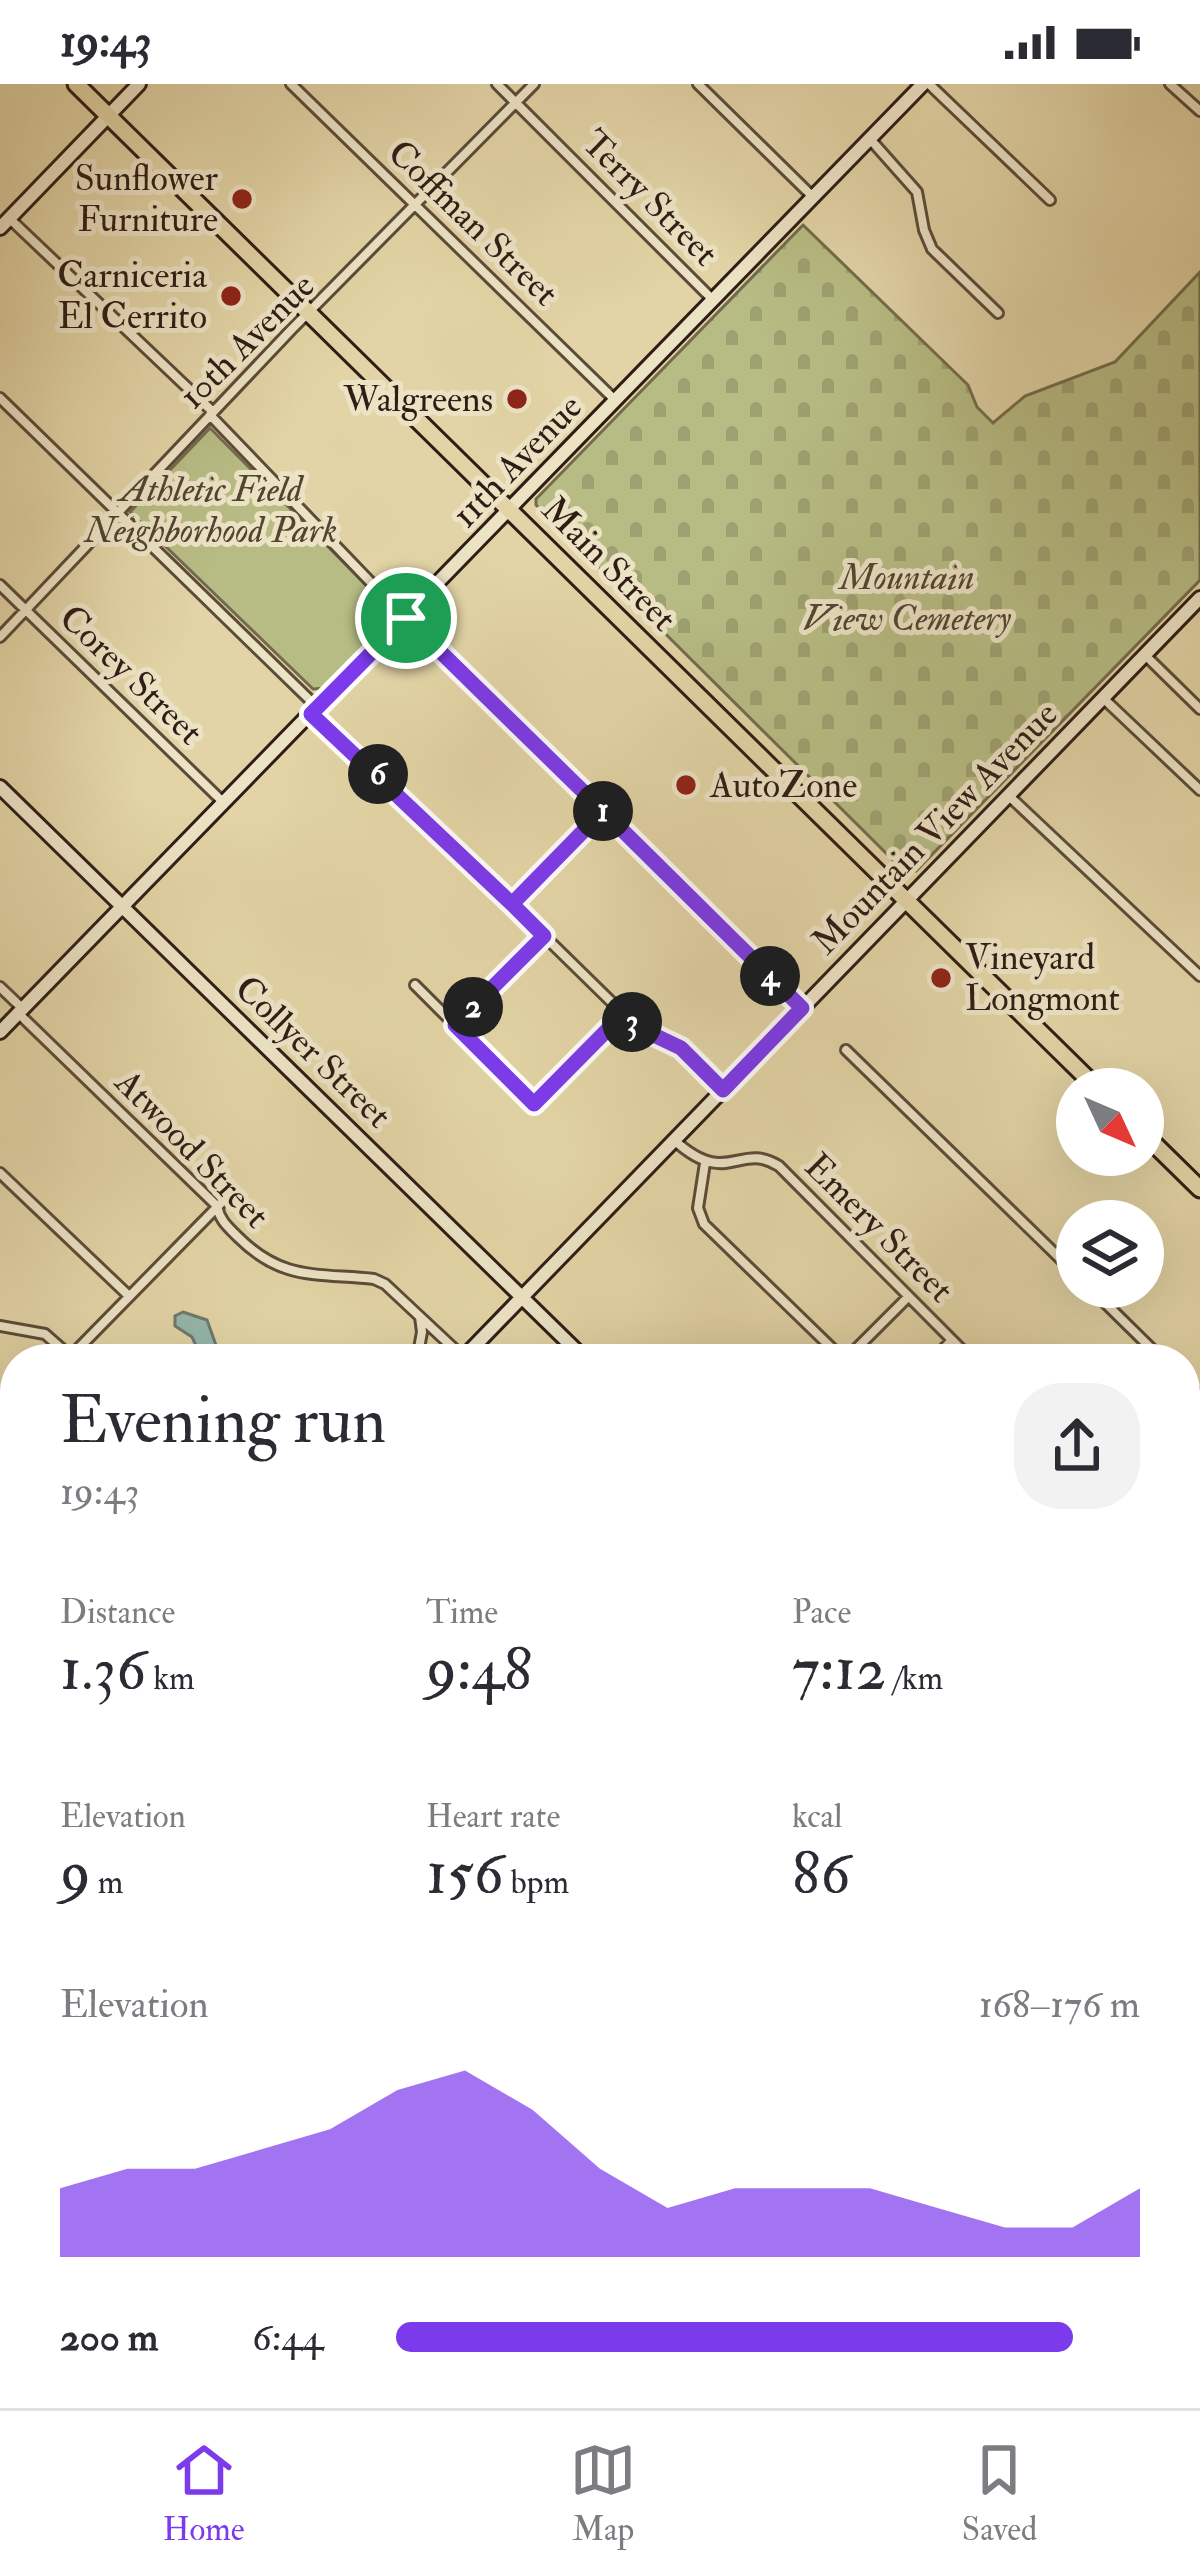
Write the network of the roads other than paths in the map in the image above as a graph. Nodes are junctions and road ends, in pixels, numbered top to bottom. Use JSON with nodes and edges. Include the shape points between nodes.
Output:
{"nodes":[{"id":1,"x":76,"y":84,"type":"edge"},
{"id":2,"x":139,"y":84,"type":"edge"},
{"id":3,"x":291,"y":84,"type":"edge"},
{"id":4,"x":496,"y":84,"type":"edge"},
{"id":5,"x":534,"y":84,"type":"edge"},
{"id":6,"x":698,"y":84,"type":"edge"},
{"id":7,"x":1171,"y":84,"type":"edge"},
{"id":8,"x":917,"y":88,"type":"edge"},
{"id":9,"x":516,"y":103,"type":"junction"},
{"id":10,"x":1200,"y":112,"type":"edge"},
{"id":11,"x":108,"y":116,"type":"junction"},
{"id":12,"x":869,"y":139,"type":"junction"},
{"id":13,"x":813,"y":197,"type":"junction"},
{"id":14,"x":1050,"y":200,"type":"dead end"},
{"id":15,"x":416,"y":206,"type":"junction"},
{"id":16,"x":4,"y":221,"type":"edge"},
{"id":17,"x":714,"y":300,"type":"junction"},
{"id":18,"x":311,"y":314,"type":"junction"},
{"id":19,"x":998,"y":314,"type":"dead end"},
{"id":20,"x":0,"y":398,"type":"edge"},
{"id":21,"x":616,"y":401,"type":"junction"},
{"id":22,"x":212,"y":414,"type":"junction"},
{"id":23,"x":511,"y":511,"type":"junction"},
{"id":24,"x":118,"y":512,"type":"junction"},
{"id":25,"x":0,"y":585,"type":"edge"},
{"id":26,"x":1200,"y":598,"type":"edge"},
{"id":27,"x":26,"y":610,"type":"junction"},
{"id":28,"x":406,"y":618,"type":"junction"},
{"id":29,"x":0,"y":637,"type":"edge"},
{"id":30,"x":1145,"y":655,"type":"junction"},
{"id":31,"x":1103,"y":698,"type":"junction"},
{"id":32,"x":1199,"y":705,"type":"edge"},
{"id":33,"x":315,"y":711,"type":"junction"},
{"id":34,"x":0,"y":787,"type":"edge"},
{"id":35,"x":1200,"y":790,"type":"edge"},
{"id":36,"x":1008,"y":796,"type":"junction"},
{"id":37,"x":224,"y":803,"type":"junction"},
{"id":38,"x":603,"y":811,"type":"junction"},
{"id":39,"x":907,"y":901,"type":"junction"},
{"id":40,"x":512,"y":904,"type":"junction"},
{"id":41,"x":123,"y":907,"type":"junction"},
{"id":42,"x":544,"y":936,"type":"junction"},
{"id":43,"x":1200,"y":976,"type":"edge"},
{"id":44,"x":415,"y":986,"type":"dead end"},
{"id":45,"x":0,"y":987,"type":"edge"},
{"id":46,"x":802,"y":1008,"type":"junction"},
{"id":47,"x":21,"y":1011,"type":"junction"},
{"id":48,"x":623,"y":1014,"type":"junction"},
{"id":49,"x":455,"y":1025,"type":"junction"},
{"id":50,"x":0,"y":1032,"type":"edge"},
{"id":51,"x":846,"y":1050,"type":"dead end"},
{"id":52,"x":1077,"y":1068,"type":"edge"},
{"id":53,"x":723,"y":1090,"type":"junction"},
{"id":54,"x":674,"y":1140,"type":"junction"},
{"id":55,"x":1164,"y":1154,"type":"edge"},
{"id":56,"x":705,"y":1163,"type":"junction"},
{"id":57,"x":0,"y":1173,"type":"edge"},
{"id":58,"x":1200,"y":1190,"type":"edge"},
{"id":59,"x":239,"y":1196,"type":"dead end"},
{"id":60,"x":217,"y":1206,"type":"junction"},
{"id":61,"x":1056,"y":1255,"type":"edge"},
{"id":62,"x":129,"y":1297,"type":"junction"},
{"id":63,"x":908,"y":1297,"type":"junction"},
{"id":64,"x":522,"y":1298,"type":"junction"},
{"id":65,"x":1110,"y":1308,"type":"edge"},
{"id":66,"x":419,"y":1316,"type":"junction"},
{"id":67,"x":0,"y":1326,"type":"edge"},
{"id":68,"x":952,"y":1340,"type":"junction"},
{"id":69,"x":55,"y":1344,"type":"edge"},
{"id":70,"x":83,"y":1344,"type":"edge"},
{"id":71,"x":420,"y":1344,"type":"edge"},
{"id":72,"x":448,"y":1344,"type":"edge"},
{"id":73,"x":477,"y":1344,"type":"edge"},
{"id":74,"x":570,"y":1344,"type":"edge"},
{"id":75,"x":828,"y":1344,"type":"edge"},
{"id":76,"x":859,"y":1344,"type":"edge"},
{"id":77,"x":948,"y":1344,"type":"edge"},
{"id":78,"x":956,"y":1344,"type":"edge"},
{"id":79,"x":1147,"y":1344,"type":"edge"}],
"edges":[{"from":1,"to":11,"type":"highway","name":"Main Street"},
{"from":2,"to":11,"type":"street"},
{"from":3,"to":15,"type":"street","name":"Coffman Street"},
{"from":4,"to":9,"type":"street","name":"Terry Street"},
{"from":5,"to":9,"type":"street","name":"10th Avenue"},
{"from":6,"to":13,"type":"street"},
{"from":7,"to":10,"type":"street"},
{"from":8,"to":12,"type":"street","name":"11th Avenue"},
{"from":8,"to":14,"type":"street"},
{"from":9,"to":15,"type":"street","name":"10th Avenue"},
{"from":9,"to":17,"type":"street","name":"Terry Street"},
{"from":11,"to":16,"type":"street"},
{"from":11,"to":18,"type":"highway","name":"Main Street"},
{"from":12,"to":13,"type":"street","name":"11th Avenue"},
{"from":12,"to":19,"type":"street","via":[[917,192],[932,248]]},
{"from":13,"to":17,"type":"street","name":"11th Avenue"},
{"from":15,"to":18,"type":"street","name":"10th Avenue"},
{"from":15,"to":21,"type":"street","name":"Coffman Street"},
{"from":16,"to":22,"type":"street"},
{"from":17,"to":21,"type":"street","name":"11th Avenue"},
{"from":18,"to":22,"type":"street","name":"10th Avenue"},
{"from":18,"to":23,"type":"highway","name":"Main Street"},
{"from":20,"to":24,"type":"street"},
{"from":21,"to":23,"type":"street","name":"11th Avenue"},
{"from":22,"to":24,"type":"street","name":"10th Avenue"},
{"from":22,"to":28,"type":"street"},
{"from":23,"to":28,"type":"street","name":"11th Avenue"},
{"from":23,"to":39,"type":"highway","name":"Main Street"},
{"from":24,"to":27,"type":"street","name":"10th Avenue"},
{"from":24,"to":33,"type":"street"},
{"from":25,"to":27,"type":"street","name":"Corey Street"},
{"from":26,"to":30,"type":"street","name":"Mountain View Avenue"},
{"from":27,"to":29,"type":"street","name":"10th Avenue"},
{"from":27,"to":37,"type":"street","name":"Corey Street"},
{"from":28,"to":33,"type":"street","name":"11th Avenue"},
{"from":28,"to":38,"type":"street"},
{"from":30,"to":31,"type":"street","name":"Mountain View Avenue"},
{"from":30,"to":32,"type":"street"},
{"from":31,"to":35,"type":"street"},
{"from":31,"to":36,"type":"street","name":"Mountain View Avenue"},
{"from":33,"to":37,"type":"street","name":"11th Avenue"},
{"from":33,"to":40,"type":"street"},
{"from":34,"to":41,"type":"street","name":"Collyer Street"},
{"from":36,"to":39,"type":"street","name":"Mountain View Avenue"},
{"from":36,"to":43,"type":"street"},
{"from":37,"to":41,"type":"street","name":"11th Avenue"},
{"from":38,"to":40,"type":"street"},
{"from":38,"to":46,"type":"street"},
{"from":39,"to":46,"type":"street","name":"Mountain View Avenue"},
{"from":39,"to":52,"type":"highway","name":"Main Street"},
{"from":40,"to":42,"type":"street"},
{"from":41,"to":47,"type":"street","name":"11th Avenue"},
{"from":41,"to":64,"type":"street","name":"Collyer Street"},
{"from":42,"to":48,"type":"street"},
{"from":42,"to":49,"type":"street"},
{"from":44,"to":49,"type":"street"},
{"from":45,"to":47,"type":"street","name":"Atwood Street"},
{"from":46,"to":53,"type":"street","name":"Mountain View Avenue"},
{"from":47,"to":50,"type":"street","name":"11th Avenue"},
{"from":47,"to":60,"type":"street","name":"Atwood Street"},
{"from":48,"to":49,"type":"street","via":[[534,1104]]},
{"from":48,"to":53,"type":"street","via":[[681,1048]]},
{"from":51,"to":61,"type":"street"},
{"from":53,"to":54,"type":"street","name":"Mountain View Avenue"},
{"from":54,"to":56,"type":"street"},
{"from":54,"to":64,"type":"street","name":"Mountain View Avenue"},
{"from":55,"to":58,"type":"highway"},
{"from":56,"to":63,"type":"street","name":"Emery Street","via":[[757,1157],[779,1166]]},
{"from":56,"to":75,"type":"street","via":[[698,1208],[704,1224]]},
{"from":57,"to":62,"type":"street"},
{"from":59,"to":60,"type":"street"},
{"from":60,"to":62,"type":"street"},
{"from":60,"to":66,"type":"street","name":"Atwood Street","via":[[219,1218],[262,1261],[374,1280]]},
{"from":62,"to":70,"type":"street"},
{"from":63,"to":68,"type":"street","name":"Emery Street"},
{"from":63,"to":76,"type":"street"},
{"from":64,"to":73,"type":"street","name":"Mountain View Avenue"},
{"from":64,"to":74,"type":"street","name":"Collyer Street"},
{"from":65,"to":79,"type":"street"},
{"from":66,"to":71,"type":"street"},
{"from":66,"to":72,"type":"street","name":"Atwood Street"},
{"from":67,"to":69,"type":"street","via":[[45,1334]]},
{"from":68,"to":77,"type":"street"},
{"from":68,"to":78,"type":"street","name":"Emery Street"}]}
